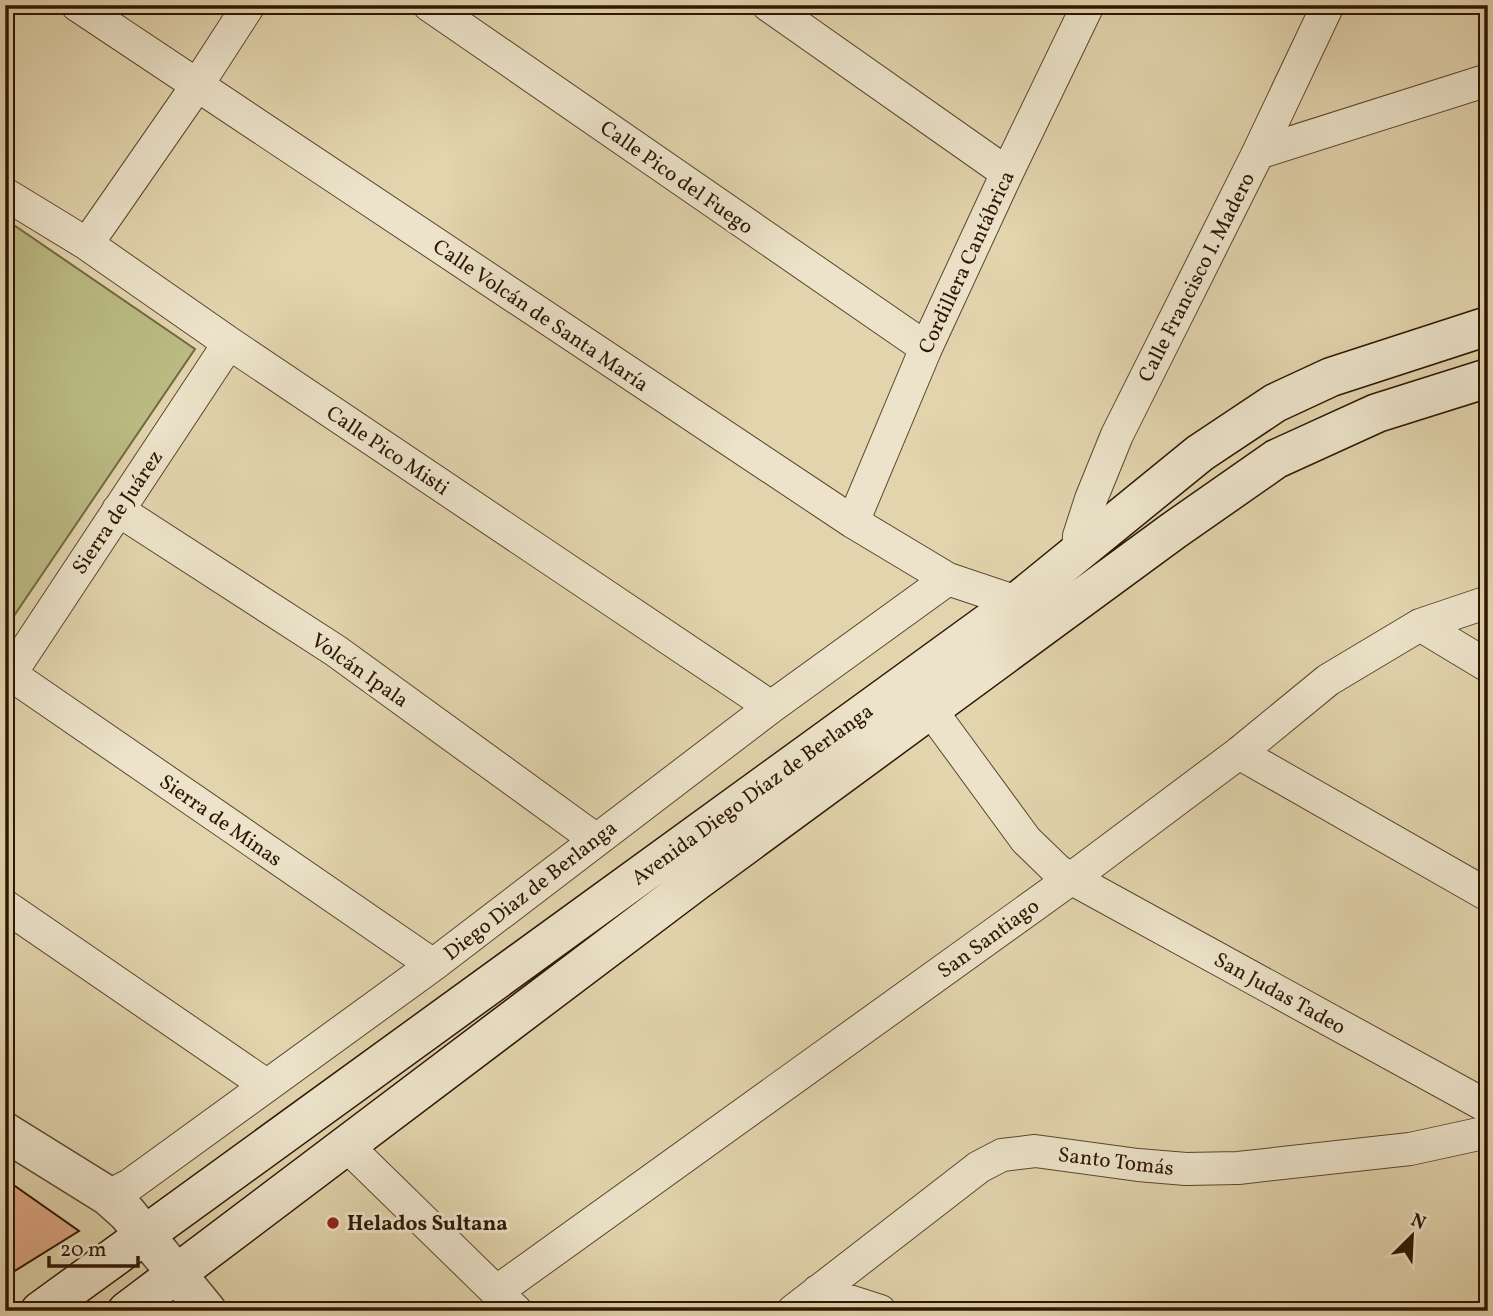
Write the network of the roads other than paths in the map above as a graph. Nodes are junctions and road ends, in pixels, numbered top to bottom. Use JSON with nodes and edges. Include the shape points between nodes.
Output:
{"nodes":[{"id":1,"x":77,"y":5,"type":"edge"},
{"id":2,"x":249,"y":5,"type":"edge"},
{"id":3,"x":429,"y":5,"type":"edge"},
{"id":4,"x":768,"y":5,"type":"edge"},
{"id":5,"x":1088,"y":5,"type":"edge"},
{"id":6,"x":1328,"y":5,"type":"edge"},
{"id":7,"x":1488,"y":80,"type":"edge"},
{"id":8,"x":196,"y":86,"type":"junction"},
{"id":9,"x":1258,"y":153,"type":"junction"},
{"id":10,"x":1006,"y":173,"type":"junction"},
{"id":11,"x":5,"y":194,"type":"edge"},
{"id":12,"x":87,"y":244,"type":"junction"},
{"id":13,"x":1488,"y":326,"type":"edge"},
{"id":14,"x":229,"y":344,"type":"junction"},
{"id":15,"x":926,"y":348,"type":"junction"},
{"id":16,"x":1488,"y":378,"type":"edge"},
{"id":17,"x":118,"y":510,"type":"junction"},
{"id":18,"x":853,"y":522,"type":"junction"},
{"id":19,"x":1078,"y":553,"type":"junction"},
{"id":20,"x":948,"y":579,"type":"junction"},
{"id":21,"x":1017,"y":602,"type":"junction"},
{"id":22,"x":1488,"y":602,"type":"edge"},
{"id":23,"x":1420,"y":625,"type":"junction"},
{"id":24,"x":1488,"y":666,"type":"edge"},
{"id":25,"x":8,"y":678,"type":"edge"},
{"id":26,"x":771,"y":708,"type":"junction"},
{"id":27,"x":930,"y":709,"type":"junction"},
{"id":28,"x":1239,"y":753,"type":"junction"},
{"id":29,"x":595,"y":839,"type":"junction"},
{"id":30,"x":1072,"y":878,"type":"junction"},
{"id":31,"x":1488,"y":895,"type":"edge"},
{"id":32,"x":5,"y":906,"type":"edge"},
{"id":33,"x":433,"y":965,"type":"junction"},
{"id":34,"x":266,"y":1085,"type":"junction"},
{"id":35,"x":1488,"y":1107,"type":"edge"},
{"id":36,"x":5,"y":1132,"type":"edge"},
{"id":37,"x":1488,"y":1132,"type":"edge"},
{"id":38,"x":346,"y":1145,"type":"junction"},
{"id":39,"x":108,"y":1196,"type":"junction"},
{"id":40,"x":146,"y":1236,"type":"junction"},
{"id":41,"x":177,"y":1275,"type":"junction"},
{"id":42,"x":818,"y":1291,"type":"junction"},
{"id":43,"x":506,"y":1301,"type":"edge"},
{"id":44,"x":40,"y":1311,"type":"edge"},
{"id":45,"x":127,"y":1311,"type":"edge"},
{"id":46,"x":206,"y":1311,"type":"edge"},
{"id":47,"x":793,"y":1311,"type":"edge"},
{"id":48,"x":880,"y":1311,"type":"edge"}],
"edges":[{"from":1,"to":8,"type":"street","name":"Calle Volcán de Santa María"},
{"from":2,"to":8,"type":"street"},
{"from":3,"to":15,"type":"street","name":"Calle Pico del Fuego"},
{"from":4,"to":10,"type":"street"},
{"from":5,"to":10,"type":"street","name":"Cordillera Cantábrica"},
{"from":6,"to":9,"type":"street","name":"Calle Francisco I. Madero"},
{"from":7,"to":9,"type":"street"},
{"from":8,"to":12,"type":"street"},
{"from":8,"to":18,"type":"street","name":"Calle Volcán de Santa María"},
{"from":9,"to":19,"type":"street","name":"Calle Francisco I. Madero","via":[[1117,436],[1091,499]]},
{"from":10,"to":15,"type":"street","name":"Cordillera Cantábrica"},
{"from":11,"to":12,"type":"street","name":"Calle Pico Misti"},
{"from":12,"to":14,"type":"street","name":"Calle Pico Misti"},
{"from":13,"to":19,"type":"main road","name":"Avenida Diego Díaz de Berlanga","via":[[1331,377],[1275,403],[1200,453]]},
{"from":14,"to":17,"type":"street","name":"Sierra de Juárez"},
{"from":14,"to":26,"type":"street","name":"Calle Pico Misti"},
{"from":15,"to":18,"type":"street","name":"Cordillera Cantábrica"},
{"from":16,"to":27,"type":"main road","name":"Avenida Diego Díaz de Berlanga","via":[[1377,413],[1276,459]]},
{"from":17,"to":25,"type":"street","name":"Sierra de Juárez"},
{"from":17,"to":29,"type":"street","name":"Volcán Ipala","via":[[336,651]]},
{"from":18,"to":20,"type":"street","name":"Calle Volcán de Santa María"},
{"from":19,"to":21,"type":"main road","name":"Avenida Diego Díaz de Berlanga"},
{"from":20,"to":21,"type":"street","name":"Calle Volcán de Santa María"},
{"from":20,"to":26,"type":"street","name":"Diego Diaz de Berlanga"},
{"from":21,"to":40,"type":"main road","name":"Avenida Diego Díaz de Berlanga"},
{"from":22,"to":23,"type":"street","name":"San Santiago"},
{"from":23,"to":24,"type":"street"},
{"from":23,"to":28,"type":"street","name":"San Santiago","via":[[1328,680]]},
{"from":25,"to":33,"type":"street","name":"Sierra de Minas"},
{"from":26,"to":29,"type":"street","name":"Diego Diaz de Berlanga"},
{"from":27,"to":30,"type":"street","name":"San Judas Tadeo","via":[[1026,839],[1045,860]]},
{"from":27,"to":38,"type":"main road","name":"Avenida Diego Díaz de Berlanga"},
{"from":28,"to":30,"type":"street","name":"San Santiago"},
{"from":28,"to":31,"type":"street"},
{"from":29,"to":33,"type":"street","name":"Diego Diaz de Berlanga"},
{"from":30,"to":35,"type":"street","name":"San Judas Tadeo"},
{"from":30,"to":43,"type":"street","name":"San Santiago"},
{"from":32,"to":34,"type":"street"},
{"from":33,"to":34,"type":"street","name":"Diego Diaz de Berlanga"},
{"from":34,"to":39,"type":"street","name":"Diego Diaz de Berlanga","via":[[130,1185]]},
{"from":36,"to":39,"type":"main road"},
{"from":37,"to":42,"type":"street","name":"Santo Tomás","via":[[1410,1149],[1238,1168],[1162,1167],[1035,1151],[1002,1156],[979,1167]]},
{"from":38,"to":41,"type":"main road","name":"Avenida Diego Díaz de Berlanga"},
{"from":38,"to":43,"type":"street"},
{"from":39,"to":40,"type":"main road"},
{"from":40,"to":41,"type":"main road"},
{"from":40,"to":44,"type":"main road","name":"Avenida Diego Díaz de Berlanga"},
{"from":41,"to":45,"type":"main road","name":"Avenida Diego Díaz de Berlanga"},
{"from":41,"to":46,"type":"main road"},
{"from":42,"to":47,"type":"street","name":"Santo Tomás"},
{"from":42,"to":48,"type":"street"}]}
